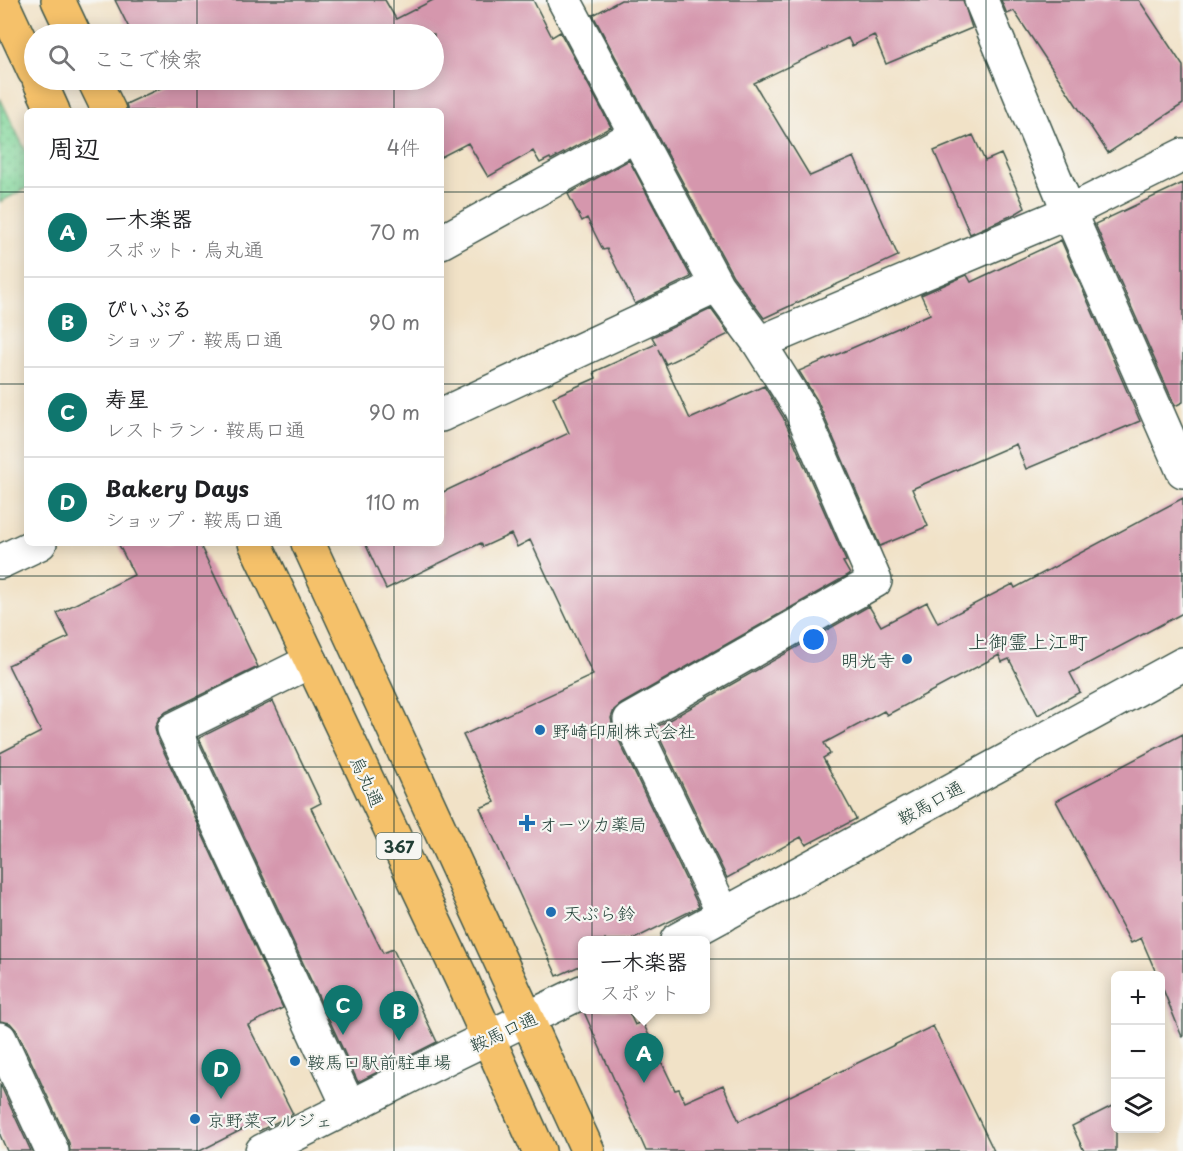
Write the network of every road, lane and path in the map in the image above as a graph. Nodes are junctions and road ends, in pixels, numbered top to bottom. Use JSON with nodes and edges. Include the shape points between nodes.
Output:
{"nodes":[{"id":1,"x":2,"y":0,"type":"edge"},
{"id":2,"x":58,"y":0,"type":"edge"},
{"id":3,"x":566,"y":0,"type":"edge"},
{"id":4,"x":981,"y":0,"type":"edge"},
{"id":5,"x":69,"y":24,"type":"edge"},
{"id":6,"x":24,"y":49,"type":"edge"},
{"id":7,"x":44,"y":90,"type":"edge"},
{"id":8,"x":99,"y":90,"type":"edge"},
{"id":9,"x":52,"y":108,"type":"edge"},
{"id":10,"x":108,"y":108,"type":"edge"},
{"id":11,"x":636,"y":135,"type":"junction"},
{"id":12,"x":1183,"y":155,"type":"edge"},
{"id":13,"x":1069,"y":212,"type":"junction"},
{"id":14,"x":444,"y":240,"type":"edge"},
{"id":15,"x":717,"y":286,"type":"junction"},
{"id":16,"x":759,"y":343,"type":"junction"},
{"id":17,"x":444,"y":414,"type":"edge"},
{"id":18,"x":1183,"y":471,"type":"edge"},
{"id":19,"x":34,"y":546,"type":"edge"},
{"id":20,"x":256,"y":546,"type":"edge"},
{"id":21,"x":309,"y":546,"type":"edge"},
{"id":22,"x":0,"y":562,"type":"edge"},
{"id":23,"x":311,"y":661,"type":"junction"},
{"id":24,"x":1183,"y":664,"type":"edge"},
{"id":25,"x":724,"y":915,"type":"junction"},
{"id":26,"x":685,"y":936,"type":"edge"},
{"id":27,"x":578,"y":994,"type":"edge"},
{"id":28,"x":527,"y":1020,"type":"junction"},
{"id":29,"x":488,"y":1038,"type":"junction"},
{"id":30,"x":2,"y":1047,"type":"edge"},
{"id":31,"x":349,"y":1107,"type":"junction"},
{"id":32,"x":51,"y":1151,"type":"edge"},
{"id":33,"x":262,"y":1151,"type":"edge"},
{"id":34,"x":539,"y":1151,"type":"edge"},
{"id":35,"x":588,"y":1151,"type":"edge"}],
"edges":[{"from":1,"to":6,"type":"highway"},
{"from":2,"to":5,"type":"highway"},
{"from":3,"to":11,"type":"street"},
{"from":4,"to":13,"type":"street"},
{"from":7,"to":9,"type":"highway"},
{"from":8,"to":10,"type":"highway"},
{"from":11,"to":14,"type":"street"},
{"from":11,"to":15,"type":"street"},
{"from":12,"to":13,"type":"street"},
{"from":13,"to":16,"type":"street"},
{"from":13,"to":18,"type":"street"},
{"from":15,"to":16,"type":"street"},
{"from":15,"to":17,"type":"street"},
{"from":16,"to":25,"type":"street","via":[[800,408],[875,581],[630,720]]},
{"from":19,"to":22,"type":"street"},
{"from":20,"to":23,"type":"highway","name":"烏丸通","number":"367"},
{"from":21,"to":28,"type":"highway","number":"367"},
{"from":23,"to":29,"type":"highway","name":"烏丸通","number":"367"},
{"from":23,"to":31,"type":"street","via":[[174,729]]},
{"from":24,"to":25,"type":"street","name":"鞍馬口通"},
{"from":25,"to":26,"type":"street","name":"鞍馬口通"},
{"from":27,"to":28,"type":"street","name":"鞍馬口通"},
{"from":28,"to":29,"type":"street","name":"鞍馬口通"},
{"from":28,"to":35,"type":"highway","number":"367"},
{"from":29,"to":31,"type":"street","name":"鞍馬口通"},
{"from":29,"to":34,"type":"highway","name":"烏丸通","number":"367"},
{"from":30,"to":32,"type":"street"},
{"from":31,"to":33,"type":"street","name":"鞍馬口通"}]}
